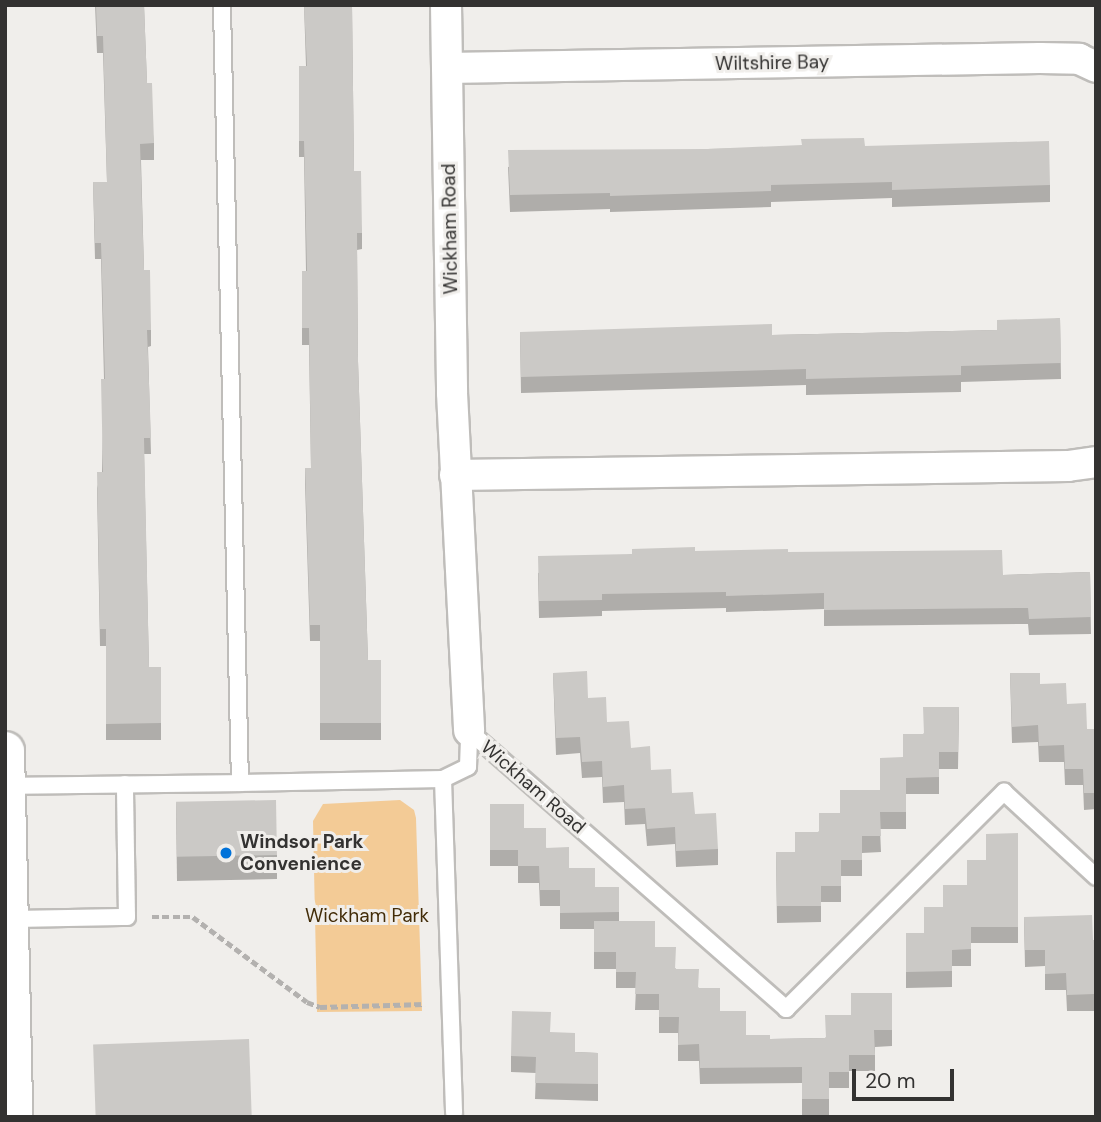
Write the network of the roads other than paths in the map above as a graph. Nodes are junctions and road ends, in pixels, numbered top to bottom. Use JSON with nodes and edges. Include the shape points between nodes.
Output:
{"nodes":[{"id":1,"x":222,"y":5,"type":"edge"},
{"id":2,"x":446,"y":5,"type":"edge"},
{"id":3,"x":1096,"y":66,"type":"edge"},
{"id":4,"x":447,"y":68,"type":"junction"},
{"id":5,"x":1096,"y":462,"type":"edge"},
{"id":6,"x":455,"y":475,"type":"junction"},
{"id":7,"x":469,"y":731,"type":"junction"},
{"id":8,"x":5,"y":751,"type":"edge"},
{"id":9,"x":443,"y":779,"type":"junction"},
{"id":10,"x":240,"y":783,"type":"junction"},
{"id":11,"x":125,"y":784,"type":"junction"},
{"id":12,"x":6,"y":786,"type":"edge"},
{"id":13,"x":1096,"y":877,"type":"edge"},
{"id":14,"x":9,"y":919,"type":"junction"},
{"id":15,"x":454,"y":1113,"type":"dead end"},
{"id":16,"x":13,"y":1117,"type":"edge"}],
"edges":[{"from":1,"to":10,"type":"lane"},
{"from":2,"to":4,"type":"street","name":"Wickham Road"},
{"from":3,"to":4,"type":"street","name":"Wiltshire Bay","via":[[1079,59],[1040,58]]},
{"from":4,"to":6,"type":"street","name":"Wickham Road"},
{"from":5,"to":6,"type":"street"},
{"from":6,"to":7,"type":"street","name":"Wickham Road"},
{"from":7,"to":9,"type":"lane","via":[[467,767]]},
{"from":7,"to":13,"type":"lane","name":"Wickham Road","via":[[786,1009],[1004,792]]},
{"from":8,"to":12,"type":"street"},
{"from":9,"to":10,"type":"lane"},
{"from":9,"to":15,"type":"lane"},
{"from":10,"to":11,"type":"lane"},
{"from":11,"to":12,"type":"lane"},
{"from":11,"to":14,"type":"lane","via":[[127,917]]},
{"from":12,"to":14,"type":"street"},
{"from":14,"to":16,"type":"street"}]}
